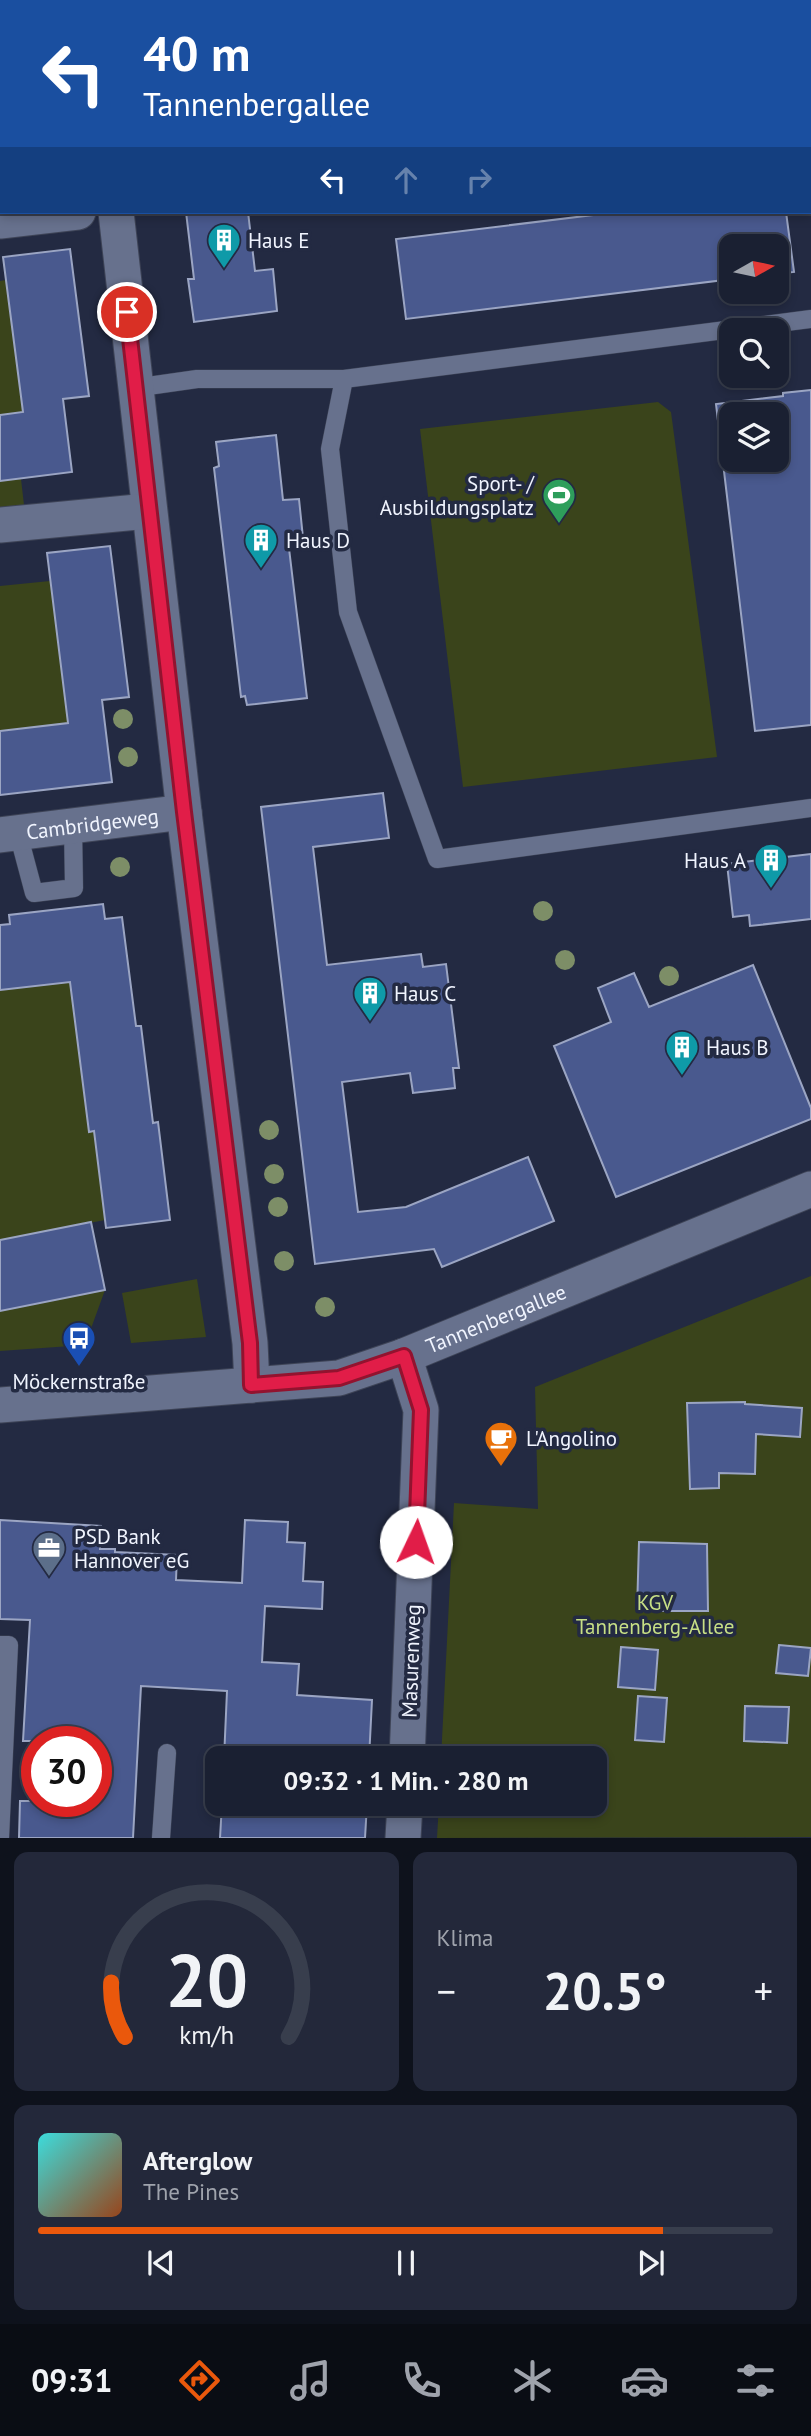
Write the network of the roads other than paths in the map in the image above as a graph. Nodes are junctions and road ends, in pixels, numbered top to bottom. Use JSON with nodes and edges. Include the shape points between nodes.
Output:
{"nodes":[{"id":1,"x":61,"y":214,"type":"edge"},
{"id":2,"x":116,"y":214,"type":"edge"},
{"id":3,"x":0,"y":221,"type":"edge"},
{"id":4,"x":811,"y":319,"type":"edge"},
{"id":5,"x":344,"y":379,"type":"junction"},
{"id":6,"x":135,"y":387,"type":"junction"},
{"id":7,"x":148,"y":511,"type":"junction"},
{"id":8,"x":0,"y":525,"type":"edge"},
{"id":9,"x":811,"y":808,"type":"edge"},
{"id":10,"x":184,"y":812,"type":"junction"},
{"id":11,"x":73,"y":825,"type":"junction"},
{"id":12,"x":9,"y":834,"type":"edge"},
{"id":13,"x":811,"y":1189,"type":"edge"},
{"id":14,"x":404,"y":1356,"type":"junction"},
{"id":15,"x":251,"y":1385,"type":"junction"},
{"id":16,"x":0,"y":1405,"type":"edge"},
{"id":17,"x":0,"y":1644,"type":"edge"},
{"id":18,"x":408,"y":1746,"type":"edge"},
{"id":19,"x":167,"y":1753,"type":"dead end"},
{"id":20,"x":404,"y":1816,"type":"edge"},
{"id":21,"x":1,"y":1838,"type":"edge"},
{"id":22,"x":161,"y":1838,"type":"edge"},
{"id":23,"x":403,"y":1838,"type":"edge"}],
"edges":[{"from":1,"to":3,"type":"street"},
{"from":2,"to":6,"type":"street"},
{"from":4,"to":5,"type":"lane"},
{"from":5,"to":6,"type":"lane","via":[[198,379]]},
{"from":5,"to":9,"type":"lane","via":[[330,449],[348,612],[437,859]]},
{"from":6,"to":7,"type":"street"},
{"from":7,"to":8,"type":"street"},
{"from":7,"to":10,"type":"street"},
{"from":10,"to":11,"type":"street","name":"Cambridgeweg"},
{"from":10,"to":15,"type":"street","via":[[250,1343]]},
{"from":11,"to":12,"type":"street","name":"Cambridgeweg"},
{"from":11,"to":12,"type":"lane","via":[[74,888],[34,893]]},
{"from":13,"to":14,"type":"street","name":"Tannenbergallee"},
{"from":14,"to":15,"type":"street","name":"Tannenbergallee","via":[[339,1378]]},
{"from":14,"to":18,"type":"street","name":"Masurenweg","via":[[421,1410]]},
{"from":15,"to":16,"type":"street","name":"Tannenbergallee"},
{"from":17,"to":21,"type":"lane","via":[[9,1645]]},
{"from":19,"to":22,"type":"lane"},
{"from":20,"to":23,"type":"street"}]}
